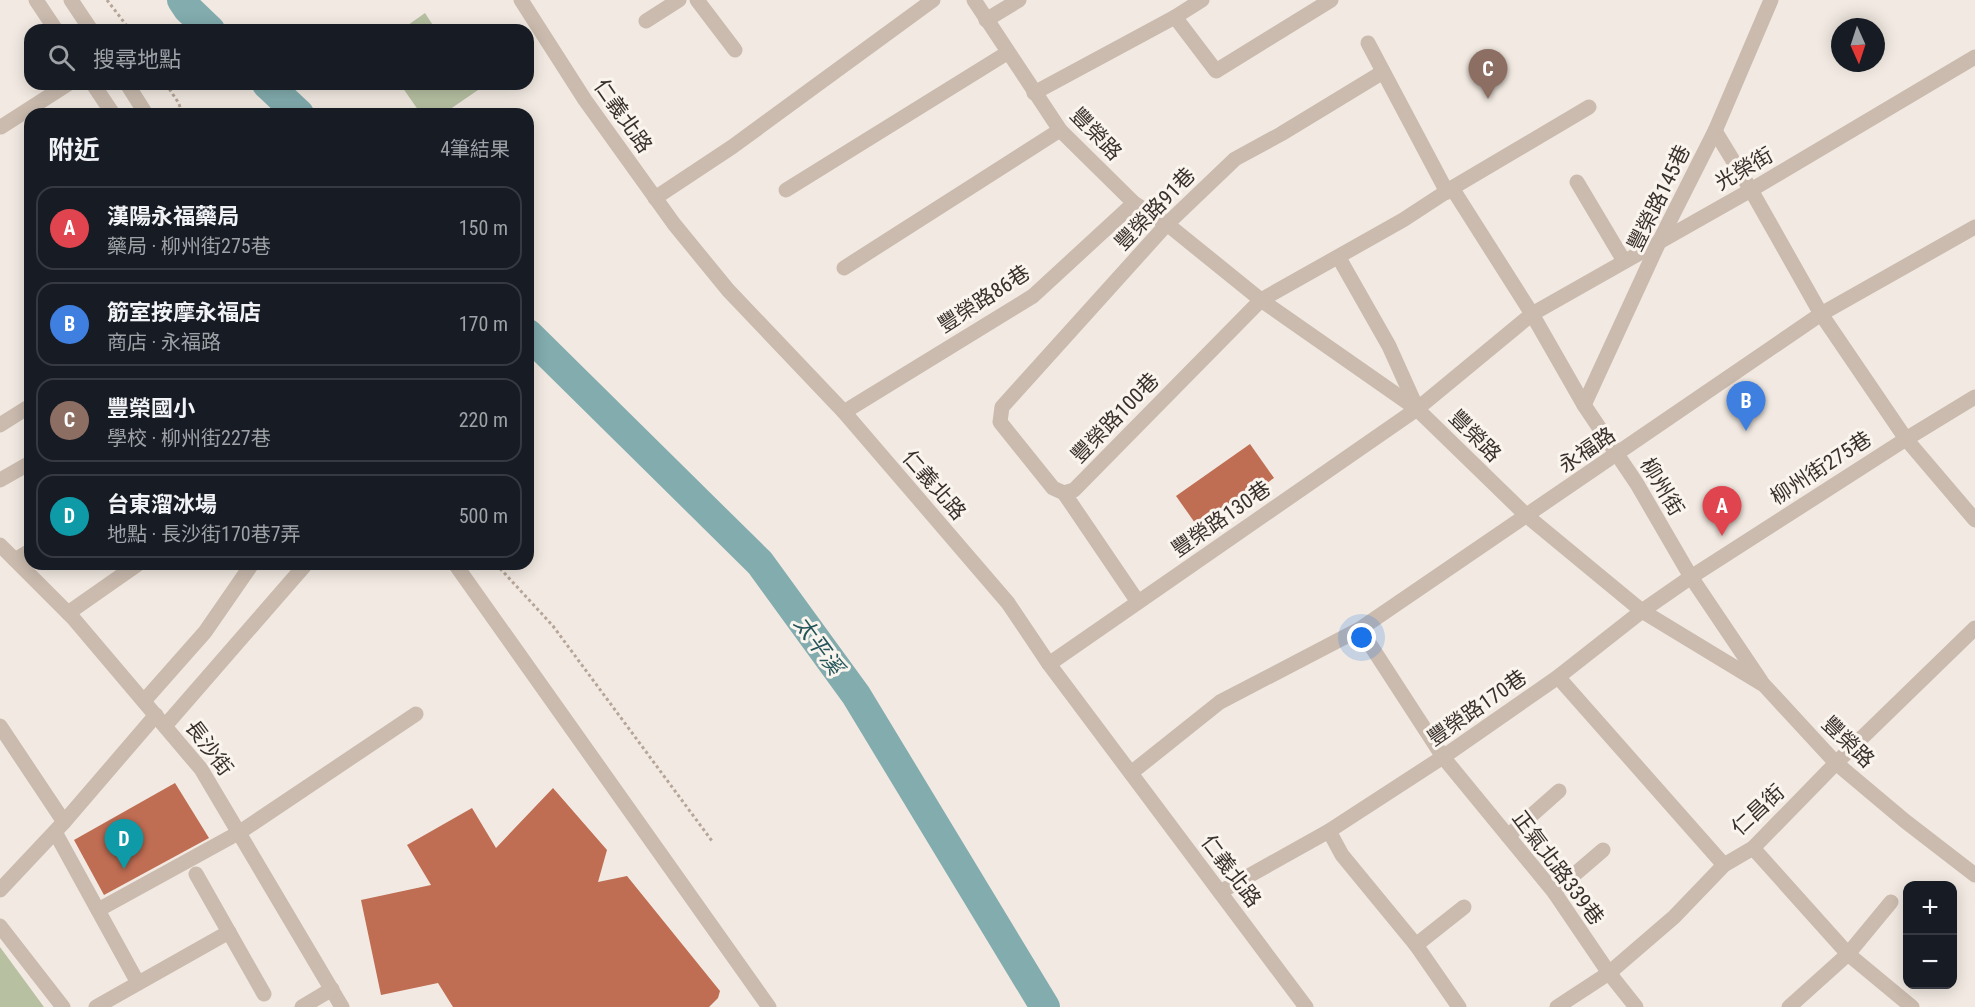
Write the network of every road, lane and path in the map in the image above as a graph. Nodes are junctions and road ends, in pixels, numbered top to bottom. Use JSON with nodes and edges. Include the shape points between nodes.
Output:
{"nodes":[{"id":1,"x":36,"y":0,"type":"edge"},
{"id":2,"x":71,"y":0,"type":"edge"},
{"id":3,"x":107,"y":0,"type":"edge"},
{"id":4,"x":521,"y":0,"type":"edge"},
{"id":5,"x":679,"y":0,"type":"edge"},
{"id":6,"x":698,"y":0,"type":"edge"},
{"id":7,"x":933,"y":0,"type":"edge"},
{"id":8,"x":974,"y":0,"type":"edge"},
{"id":9,"x":1019,"y":0,"type":"edge"},
{"id":10,"x":1202,"y":0,"type":"edge"},
{"id":11,"x":1331,"y":0,"type":"edge"},
{"id":12,"x":1773,"y":2,"type":"edge"},
{"id":13,"x":1175,"y":17,"type":"junction"},
{"id":14,"x":986,"y":20,"type":"junction"},
{"id":15,"x":646,"y":21,"type":"dead end"},
{"id":16,"x":53,"y":24,"type":"edge"},
{"id":17,"x":87,"y":24,"type":"edge"},
{"id":18,"x":125,"y":24,"type":"edge"},
{"id":19,"x":1368,"y":43,"type":"dead end"},
{"id":20,"x":735,"y":51,"type":"dead end"},
{"id":21,"x":1007,"y":53,"type":"junction"},
{"id":22,"x":1975,"y":57,"type":"edge"},
{"id":23,"x":1383,"y":72,"type":"junction"},
{"id":24,"x":59,"y":90,"type":"edge"},
{"id":25,"x":97,"y":90,"type":"edge"},
{"id":26,"x":131,"y":90,"type":"edge"},
{"id":27,"x":170,"y":90,"type":"edge"},
{"id":28,"x":1034,"y":93,"type":"junction"},
{"id":29,"x":1589,"y":107,"type":"dead end"},
{"id":30,"x":31,"y":108,"type":"edge"},
{"id":31,"x":108,"y":108,"type":"edge"},
{"id":32,"x":142,"y":108,"type":"edge"},
{"id":33,"x":180,"y":108,"type":"edge"},
{"id":34,"x":24,"y":112,"type":"edge"},
{"id":35,"x":1,"y":127,"type":"edge"},
{"id":36,"x":1060,"y":130,"type":"junction"},
{"id":37,"x":1715,"y":131,"type":"junction"},
{"id":38,"x":1577,"y":182,"type":"dead end"},
{"id":39,"x":786,"y":190,"type":"dead end"},
{"id":40,"x":1450,"y":190,"type":"junction"},
{"id":41,"x":1751,"y":190,"type":"junction"},
{"id":42,"x":655,"y":198,"type":"junction"},
{"id":43,"x":1134,"y":203,"type":"junction"},
{"id":44,"x":1167,"y":224,"type":"junction"},
{"id":45,"x":1975,"y":227,"type":"edge"},
{"id":46,"x":1660,"y":240,"type":"junction"},
{"id":47,"x":1339,"y":258,"type":"junction"},
{"id":48,"x":1624,"y":261,"type":"junction"},
{"id":49,"x":844,"y":267,"type":"dead end"},
{"id":50,"x":1261,"y":300,"type":"junction"},
{"id":51,"x":1532,"y":314,"type":"junction"},
{"id":52,"x":1821,"y":315,"type":"junction"},
{"id":53,"x":1975,"y":397,"type":"edge"},
{"id":54,"x":1584,"y":405,"type":"junction"},
{"id":55,"x":1418,"y":409,"type":"junction"},
{"id":56,"x":24,"y":410,"type":"edge"},
{"id":57,"x":844,"y":412,"type":"junction"},
{"id":58,"x":1000,"y":422,"type":"joint"},
{"id":59,"x":0,"y":425,"type":"edge"},
{"id":60,"x":1906,"y":438,"type":"junction"},
{"id":61,"x":1618,"y":454,"type":"junction"},
{"id":62,"x":24,"y":466,"type":"edge"},
{"id":63,"x":0,"y":480,"type":"edge"},
{"id":64,"x":1064,"y":493,"type":"junction"},
{"id":65,"x":1527,"y":516,"type":"junction"},
{"id":66,"x":1975,"y":520,"type":"edge"},
{"id":67,"x":0,"y":545,"type":"edge"},
{"id":68,"x":24,"y":555,"type":"edge"},
{"id":69,"x":15,"y":560,"type":"junction"},
{"id":70,"x":24,"y":569,"type":"edge"},
{"id":71,"x":25,"y":570,"type":"edge"},
{"id":72,"x":130,"y":570,"type":"edge"},
{"id":73,"x":248,"y":570,"type":"edge"},
{"id":74,"x":298,"y":570,"type":"edge"},
{"id":75,"x":459,"y":570,"type":"edge"},
{"id":76,"x":502,"y":570,"type":"edge"},
{"id":77,"x":1691,"y":577,"type":"junction"},
{"id":78,"x":1138,"y":602,"type":"junction"},
{"id":79,"x":1642,"y":610,"type":"junction"},
{"id":80,"x":68,"y":614,"type":"junction"},
{"id":81,"x":1975,"y":628,"type":"edge"},
{"id":82,"x":1360,"y":630,"type":"junction"},
{"id":83,"x":1049,"y":664,"type":"junction"},
{"id":84,"x":1558,"y":677,"type":"junction"},
{"id":85,"x":1764,"y":685,"type":"junction"},
{"id":86,"x":144,"y":701,"type":"junction"},
{"id":87,"x":416,"y":714,"type":"dead end"},
{"id":88,"x":160,"y":720,"type":"junction"},
{"id":89,"x":0,"y":726,"type":"edge"},
{"id":90,"x":1443,"y":758,"type":"junction"},
{"id":91,"x":1836,"y":763,"type":"junction"},
{"id":92,"x":1131,"y":773,"type":"junction"},
{"id":93,"x":1559,"y":791,"type":"dead end"},
{"id":94,"x":59,"y":827,"type":"junction"},
{"id":95,"x":1329,"y":831,"type":"junction"},
{"id":96,"x":240,"y":832,"type":"junction"},
{"id":97,"x":1508,"y":836,"type":"junction"},
{"id":98,"x":712,"y":841,"type":"dead end"},
{"id":99,"x":1753,"y":848,"type":"junction"},
{"id":100,"x":1603,"y":849,"type":"dead end"},
{"id":101,"x":1724,"y":865,"type":"junction"},
{"id":102,"x":196,"y":874,"type":"dead end"},
{"id":103,"x":1975,"y":875,"type":"edge"},
{"id":104,"x":0,"y":890,"type":"edge"},
{"id":105,"x":1220,"y":892,"type":"junction"},
{"id":106,"x":1554,"y":892,"type":"junction"},
{"id":107,"x":1891,"y":902,"type":"dead end"},
{"id":108,"x":1464,"y":907,"type":"dead end"},
{"id":109,"x":98,"y":910,"type":"junction"},
{"id":110,"x":0,"y":926,"type":"edge"},
{"id":111,"x":228,"y":932,"type":"junction"},
{"id":112,"x":1416,"y":945,"type":"junction"},
{"id":113,"x":1848,"y":954,"type":"junction"},
{"id":114,"x":1609,"y":973,"type":"junction"},
{"id":115,"x":138,"y":983,"type":"junction"},
{"id":116,"x":332,"y":989,"type":"junction"},
{"id":117,"x":264,"y":994,"type":"dead end"},
{"id":118,"x":63,"y":1007,"type":"edge"},
{"id":119,"x":96,"y":1007,"type":"edge"},
{"id":120,"x":302,"y":1007,"type":"edge"},
{"id":121,"x":342,"y":1007,"type":"edge"},
{"id":122,"x":769,"y":1007,"type":"edge"},
{"id":123,"x":1306,"y":1007,"type":"edge"},
{"id":124,"x":1459,"y":1007,"type":"edge"},
{"id":125,"x":1557,"y":1007,"type":"edge"},
{"id":126,"x":1636,"y":1007,"type":"edge"},
{"id":127,"x":1789,"y":1007,"type":"edge"},
{"id":128,"x":1912,"y":1007,"type":"edge"}],
"edges":[{"from":1,"to":16,"type":"street"},
{"from":2,"to":17,"type":"street"},
{"from":3,"to":18,"type":"path"},
{"from":4,"to":42,"type":"street","name":"仁義北路","via":[[585,100]]},
{"from":5,"to":15,"type":"street"},
{"from":6,"to":20,"type":"street"},
{"from":7,"to":42,"type":"street","via":[[732,147]]},
{"from":8,"to":14,"type":"street","name":"豐榮路"},
{"from":9,"to":14,"type":"street"},
{"from":10,"to":13,"type":"street"},
{"from":11,"to":13,"type":"street","via":[[1216,71]]},
{"from":12,"to":37,"type":"street","name":"豐榮路145巷"},
{"from":13,"to":28,"type":"street"},
{"from":14,"to":21,"type":"street","name":"豐榮路"},
{"from":19,"to":23,"type":"street","name":"柳州街"},
{"from":21,"to":28,"type":"street","name":"豐榮路"},
{"from":21,"to":39,"type":"street"},
{"from":22,"to":41,"type":"street","name":"光榮街"},
{"from":23,"to":40,"type":"street","name":"柳州街"},
{"from":23,"to":44,"type":"street","name":"豐榮路91巷","via":[[1235,159]]},
{"from":24,"to":30,"type":"street"},
{"from":25,"to":31,"type":"street"},
{"from":26,"to":32,"type":"street"},
{"from":27,"to":33,"type":"path"},
{"from":28,"to":36,"type":"street","name":"豐榮路"},
{"from":29,"to":40,"type":"street","name":"豐榮路100巷"},
{"from":34,"to":35,"type":"street"},
{"from":36,"to":43,"type":"street","name":"豐榮路"},
{"from":36,"to":49,"type":"street"},
{"from":37,"to":41,"type":"street"},
{"from":37,"to":46,"type":"street","name":"豐榮路145巷"},
{"from":38,"to":48,"type":"street"},
{"from":40,"to":47,"type":"street","name":"豐榮路100巷"},
{"from":40,"to":51,"type":"street","name":"柳州街"},
{"from":41,"to":46,"type":"street","name":"光榮街"},
{"from":41,"to":52,"type":"street"},
{"from":42,"to":57,"type":"street","name":"仁義北路","via":[[728,290]]},
{"from":43,"to":44,"type":"street","name":"豐榮路"},
{"from":43,"to":57,"type":"street","name":"豐榮路86巷","via":[[1033,296]]},
{"from":44,"to":50,"type":"street","name":"豐榮路"},
{"from":44,"to":58,"type":"street","name":"豐榮路91巷","via":[[1002,407]]},
{"from":45,"to":52,"type":"street","name":"永福路"},
{"from":46,"to":48,"type":"street","name":"光榮街"},
{"from":46,"to":54,"type":"street","name":"豐榮路145巷"},
{"from":47,"to":50,"type":"street","name":"豐榮路100巷"},
{"from":47,"to":55,"type":"street","via":[[1389,346]]},
{"from":48,"to":51,"type":"street","name":"光榮街"},
{"from":50,"to":55,"type":"street","name":"豐榮路"},
{"from":50,"to":64,"type":"street","name":"豐榮路100巷","via":[[1074,490]]},
{"from":51,"to":54,"type":"street","name":"柳州街"},
{"from":51,"to":55,"type":"street","name":"豐榮路130巷"},
{"from":52,"to":60,"type":"street"},
{"from":52,"to":61,"type":"street","name":"永福路"},
{"from":53,"to":60,"type":"street","name":"柳州街275巷"},
{"from":54,"to":61,"type":"street","name":"柳州街"},
{"from":55,"to":65,"type":"street","name":"豐榮路"},
{"from":55,"to":78,"type":"street","name":"豐榮路130巷"},
{"from":56,"to":59,"type":"street"},
{"from":57,"to":83,"type":"street","name":"仁義北路","via":[[1008,603]]},
{"from":58,"to":64,"type":"street","name":"豐榮路100巷","via":[[1053,488]]},
{"from":60,"to":66,"type":"street"},
{"from":60,"to":77,"type":"street","name":"柳州街275巷"},
{"from":61,"to":65,"type":"street","name":"永福路"},
{"from":61,"to":77,"type":"street","name":"柳州街"},
{"from":62,"to":63,"type":"street"},
{"from":64,"to":78,"type":"street"},
{"from":65,"to":79,"type":"street","name":"豐榮路"},
{"from":65,"to":82,"type":"street","name":"永福路"},
{"from":67,"to":69,"type":"street","name":"長沙街"},
{"from":68,"to":69,"type":"street"},
{"from":69,"to":70,"type":"street","name":"長沙街"},
{"from":71,"to":80,"type":"street","name":"長沙街"},
{"from":72,"to":80,"type":"street"},
{"from":73,"to":86,"type":"street","via":[[205,632]]},
{"from":74,"to":88,"type":"street"},
{"from":75,"to":122,"type":"street"},
{"from":76,"to":98,"type":"path","via":[[553,626]]},
{"from":77,"to":79,"type":"street","name":"柳州街275巷"},
{"from":77,"to":85,"type":"street","name":"柳州街"},
{"from":78,"to":83,"type":"street","name":"豐榮路130巷"},
{"from":79,"to":84,"type":"street","name":"豐榮路170巷"},
{"from":79,"to":85,"type":"street","name":"豐榮路"},
{"from":80,"to":86,"type":"street","name":"長沙街"},
{"from":81,"to":91,"type":"street","name":"仁昌街"},
{"from":82,"to":90,"type":"street","name":"正氣北路339巷"},
{"from":82,"to":92,"type":"street","name":"永福路","via":[[1220,702]]},
{"from":83,"to":92,"type":"street","name":"仁義北路"},
{"from":84,"to":90,"type":"street","name":"豐榮路170巷"},
{"from":84,"to":101,"type":"street"},
{"from":85,"to":91,"type":"street","name":"豐榮路"},
{"from":86,"to":88,"type":"street","name":"長沙街"},
{"from":87,"to":96,"type":"street"},
{"from":88,"to":94,"type":"street"},
{"from":88,"to":96,"type":"street","name":"長沙街","via":[[201,769]]},
{"from":89,"to":94,"type":"street"},
{"from":90,"to":95,"type":"street","name":"豐榮路170巷"},
{"from":90,"to":97,"type":"street","name":"正氣北路339巷"},
{"from":91,"to":99,"type":"street","name":"仁昌街"},
{"from":91,"to":103,"type":"street","name":"豐榮路"},
{"from":92,"to":105,"type":"street","name":"仁義北路"},
{"from":93,"to":97,"type":"street"},
{"from":94,"to":104,"type":"street"},
{"from":94,"to":109,"type":"street"},
{"from":95,"to":105,"type":"street","name":"豐榮路170巷"},
{"from":95,"to":112,"type":"street","via":[[1342,855]]},
{"from":96,"to":109,"type":"street"},
{"from":96,"to":116,"type":"street","name":"長沙街"},
{"from":97,"to":106,"type":"street","name":"正氣北路339巷"},
{"from":99,"to":101,"type":"street","name":"仁昌街"},
{"from":99,"to":113,"type":"street"},
{"from":100,"to":106,"type":"street"},
{"from":101,"to":114,"type":"street","name":"仁昌街","via":[[1674,917]]},
{"from":102,"to":111,"type":"street"},
{"from":105,"to":123,"type":"street","name":"仁義北路"},
{"from":106,"to":114,"type":"street","name":"正氣北路339巷"},
{"from":107,"to":113,"type":"street"},
{"from":108,"to":112,"type":"street"},
{"from":109,"to":115,"type":"street"},
{"from":110,"to":118,"type":"street"},
{"from":111,"to":115,"type":"street"},
{"from":111,"to":117,"type":"street"},
{"from":112,"to":124,"type":"street"},
{"from":113,"to":127,"type":"street"},
{"from":113,"to":128,"type":"street"},
{"from":114,"to":125,"type":"street","name":"仁昌街"},
{"from":114,"to":126,"type":"street","name":"正氣北路339巷"},
{"from":115,"to":119,"type":"street"},
{"from":116,"to":120,"type":"street"},
{"from":116,"to":121,"type":"street","name":"長沙街"}]}
